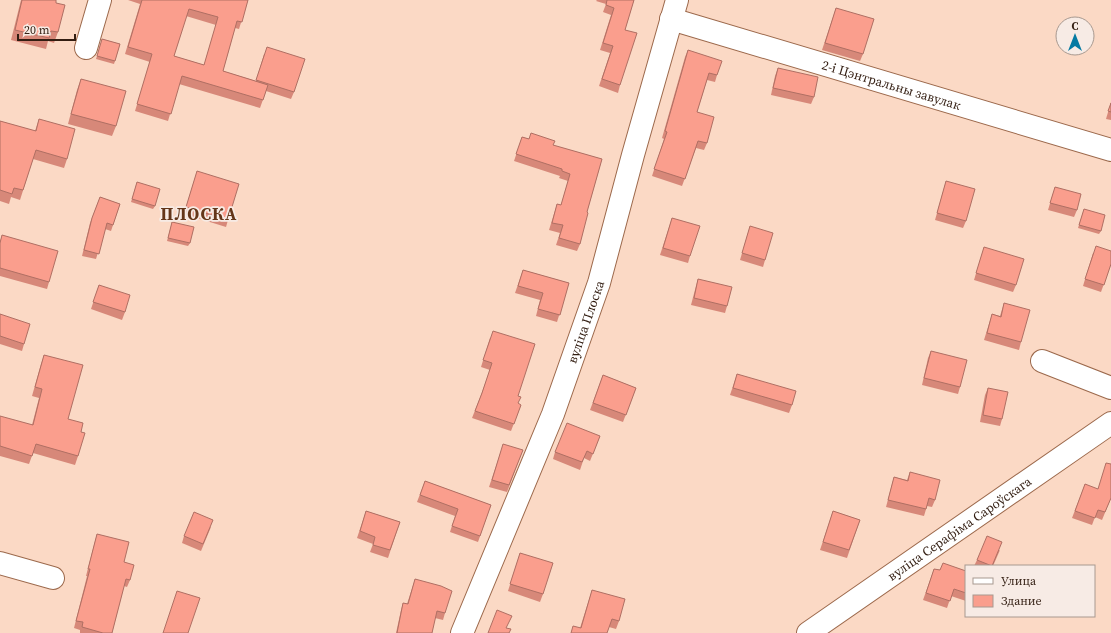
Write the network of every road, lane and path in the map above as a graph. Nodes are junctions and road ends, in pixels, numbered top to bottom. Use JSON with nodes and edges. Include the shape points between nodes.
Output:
{"nodes":[{"id":1,"x":100,"y":0,"type":"edge"},
{"id":2,"x":674,"y":10,"type":"edge"},
{"id":3,"x":86,"y":48,"type":"dead end"},
{"id":4,"x":1111,"y":150,"type":"edge"},
{"id":5,"x":1042,"y":361,"type":"dead end"},
{"id":6,"x":1111,"y":388,"type":"edge"},
{"id":7,"x":1111,"y":424,"type":"edge"},
{"id":8,"x":0,"y":563,"type":"edge"},
{"id":9,"x":53,"y":578,"type":"dead end"},
{"id":10,"x":462,"y":633,"type":"edge"},
{"id":11,"x":808,"y":633,"type":"edge"}],
"edges":[{"from":1,"to":3,"type":"street"},
{"from":2,"to":4,"type":"street","name":"2-і Цэнтральны завулак"},
{"from":2,"to":10,"type":"street","name":"вуліца Плоска","via":[[599,283],[554,414]]},
{"from":5,"to":6,"type":"street"},
{"from":7,"to":11,"type":"street","name":"вуліца Серафіма Сароўскага"},
{"from":8,"to":9,"type":"street"}]}
